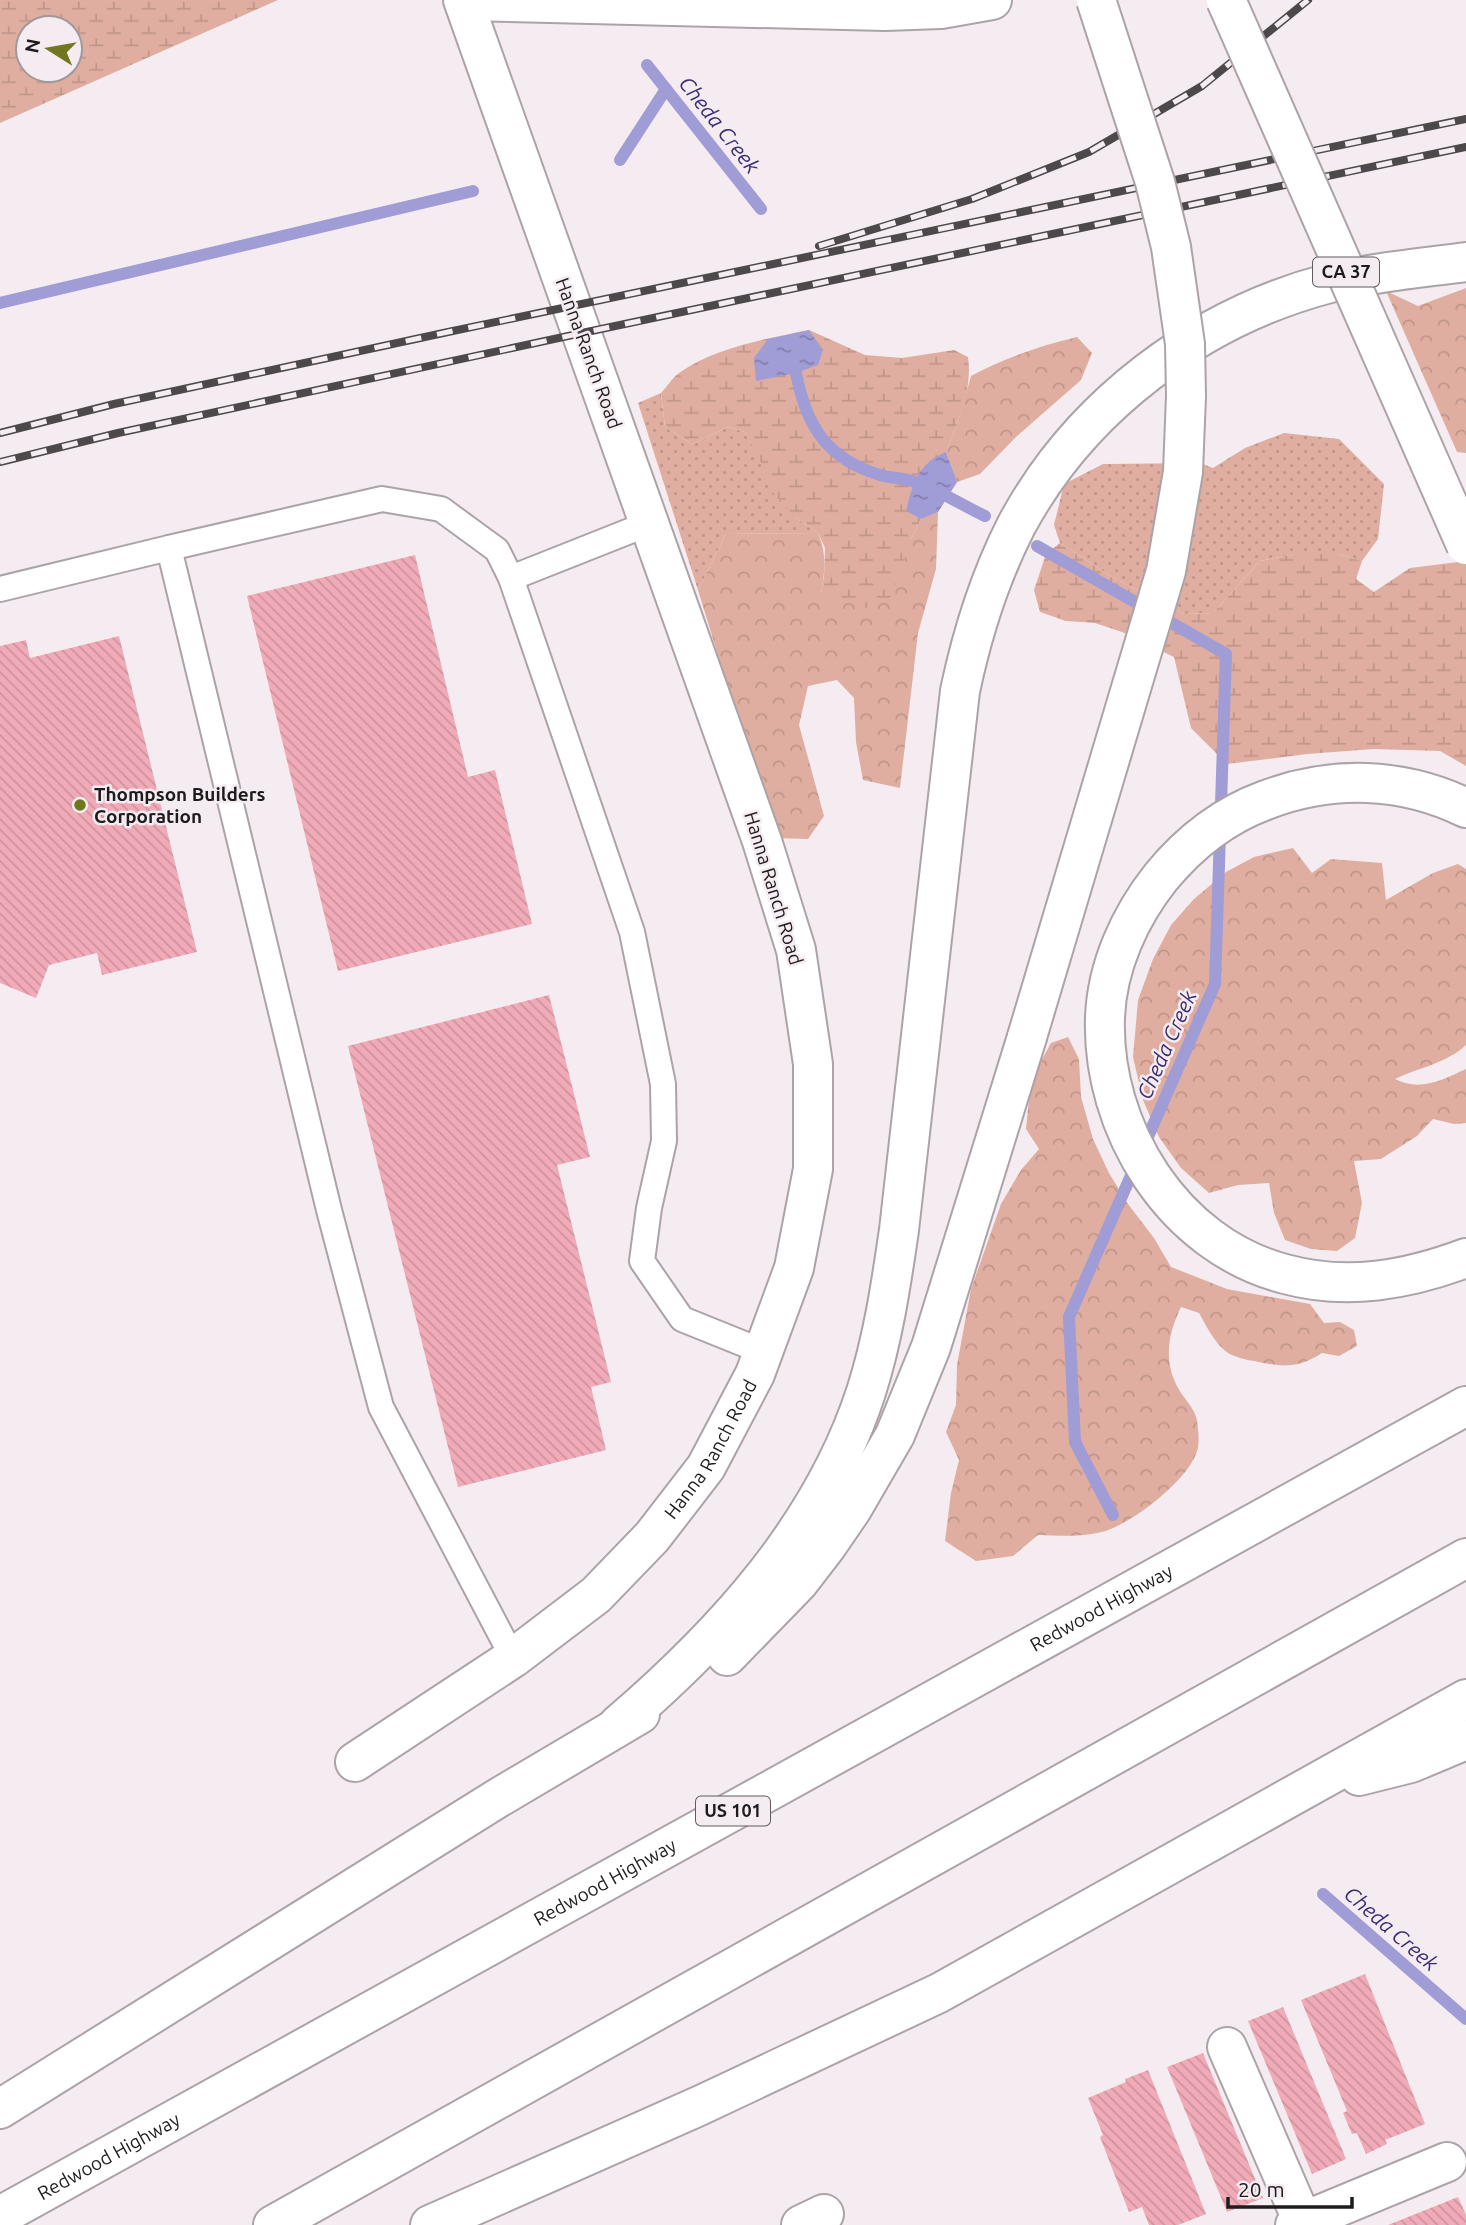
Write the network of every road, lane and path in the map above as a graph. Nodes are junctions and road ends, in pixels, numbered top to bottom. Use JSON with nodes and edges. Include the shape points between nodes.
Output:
{"nodes":[{"id":1,"x":992,"y":0,"type":"edge"},
{"id":2,"x":1096,"y":0,"type":"edge"},
{"id":3,"x":1226,"y":0,"type":"edge"},
{"id":4,"x":463,"y":1,"type":"edge"},
{"id":5,"x":1466,"y":262,"type":"edge"},
{"id":6,"x":650,"y":523,"type":"junction"},
{"id":7,"x":1466,"y":545,"type":"edge"},
{"id":8,"x":169,"y":548,"type":"junction"},
{"id":9,"x":511,"y":578,"type":"junction"},
{"id":10,"x":0,"y":589,"type":"edge"},
{"id":11,"x":1466,"y":807,"type":"edge"},
{"id":12,"x":1466,"y":1258,"type":"edge"},
{"id":13,"x":764,"y":1352,"type":"junction"},
{"id":14,"x":1466,"y":1406,"type":"edge"},
{"id":15,"x":1466,"y":1559,"type":"edge"},
{"id":16,"x":513,"y":1658,"type":"junction"},
{"id":17,"x":1466,"y":1699,"type":"edge"},
{"id":18,"x":618,"y":1725,"type":"junction"},
{"id":19,"x":1466,"y":1740,"type":"edge"},
{"id":20,"x":355,"y":1762,"type":"dead end"},
{"id":21,"x":1306,"y":1790,"type":"junction"},
{"id":22,"x":1227,"y":2047,"type":"dead end"},
{"id":23,"x":0,"y":2109,"type":"edge"},
{"id":24,"x":1447,"y":2162,"type":"dead end"},
{"id":25,"x":0,"y":2216,"type":"edge"},
{"id":26,"x":1299,"y":2223,"type":"edge"},
{"id":27,"x":273,"y":2225,"type":"edge"},
{"id":28,"x":430,"y":2225,"type":"edge"}],
"edges":[{"from":1,"to":4,"type":"main road","via":[[941,9],[885,11]]},
{"from":2,"to":18,"type":"main road","bridge":true,"via":[[1155,182],[1171,247],[1185,344],[1183,472],[1166,571],[931,1347],[895,1435],[846,1518],[799,1582],[737,1648],[690,1685]]},
{"from":3,"to":7,"type":"main road","number":"CA 37","bridge":true},
{"from":4,"to":6,"type":"main road","name":"Hanna Ranch Road"},
{"from":5,"to":18,"type":"main road","via":[[1358,277],[1310,289],[1242,315],[1194,341],[1100,413],[1058,462],[1017,525],[983,602],[960,691],[899,1230],[866,1392],[831,1475],[774,1564],[694,1656]]},
{"from":6,"to":9,"type":"lane"},
{"from":6,"to":13,"type":"main road","name":"Hanna Ranch Road","via":[[796,950],[812,1052],[813,1169],[794,1268]]},
{"from":8,"to":9,"type":"lane","via":[[382,499],[441,509],[497,550]]},
{"from":8,"to":10,"type":"lane"},
{"from":8,"to":16,"type":"lane","via":[[381,1407]]},
{"from":9,"to":13,"type":"lane","via":[[632,932],[663,1084],[664,1142],[642,1261],[682,1319]]},
{"from":11,"to":12,"type":"main road","via":[[1426,792],[1357,781],[1287,792],[1225,820],[1171,864],[1150,890],[1116,959],[1105,1014],[1111,1084],[1132,1144],[1163,1192],[1227,1249],[1284,1274],[1345,1283],[1404,1278]]},
{"from":13,"to":16,"type":"main road","name":"Hanna Ranch Road","via":[[706,1467],[652,1537],[596,1595]]},
{"from":14,"to":25,"type":"main road","name":"Redwood Highway","number":"US 101"},
{"from":15,"to":27,"type":"main road"},
{"from":16,"to":20,"type":"main road","name":"Hanna Ranch Road"},
{"from":17,"to":21,"type":"main road"},
{"from":18,"to":23,"type":"main road"},
{"from":19,"to":21,"type":"main road","via":[[1411,1763]]},
{"from":21,"to":28,"type":"main road","via":[[918,2004]]},
{"from":22,"to":26,"type":"main road"},
{"from":24,"to":26,"type":"main road"}]}
